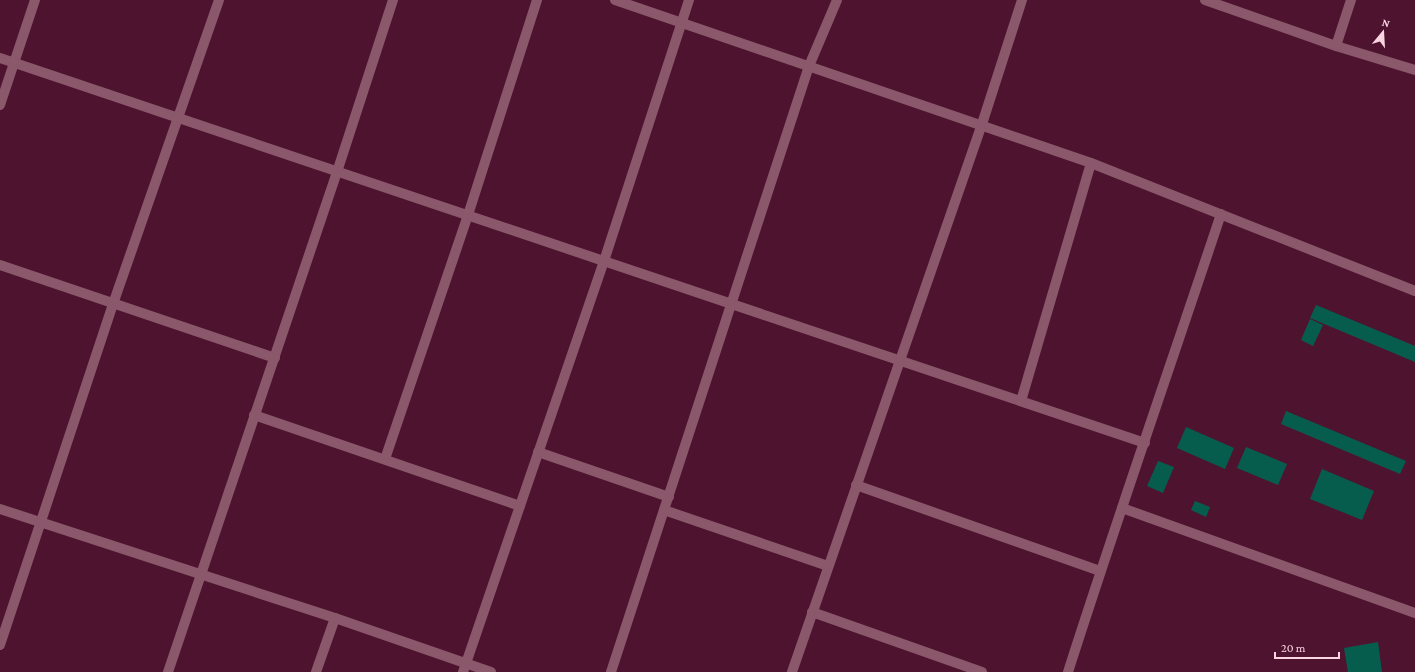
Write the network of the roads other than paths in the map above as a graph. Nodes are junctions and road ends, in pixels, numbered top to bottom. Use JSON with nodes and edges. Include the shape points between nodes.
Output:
{"nodes":[{"id":1,"x":35,"y":0,"type":"edge"},
{"id":2,"x":219,"y":0,"type":"edge"},
{"id":3,"x":394,"y":0,"type":"edge"},
{"id":4,"x":537,"y":0,"type":"edge"},
{"id":5,"x":615,"y":0,"type":"edge"},
{"id":6,"x":689,"y":0,"type":"edge"},
{"id":7,"x":836,"y":0,"type":"edge"},
{"id":8,"x":1022,"y":0,"type":"edge"},
{"id":9,"x":1205,"y":0,"type":"edge"},
{"id":10,"x":1351,"y":0,"type":"edge"},
{"id":11,"x":682,"y":22,"type":"junction"},
{"id":12,"x":1336,"y":46,"type":"junction"},
{"id":13,"x":0,"y":58,"type":"edge"},
{"id":14,"x":15,"y":63,"type":"junction"},
{"id":15,"x":809,"y":66,"type":"junction"},
{"id":16,"x":1415,"y":70,"type":"edge"},
{"id":17,"x":0,"y":105,"type":"edge"},
{"id":18,"x":179,"y":118,"type":"junction"},
{"id":19,"x":982,"y":124,"type":"junction"},
{"id":20,"x":1091,"y":163,"type":"junction"},
{"id":21,"x":338,"y":172,"type":"junction"},
{"id":22,"x":1221,"y":214,"type":"junction"},
{"id":23,"x":468,"y":215,"type":"junction"},
{"id":24,"x":604,"y":261,"type":"junction"},
{"id":25,"x":0,"y":265,"type":"edge"},
{"id":26,"x":1415,"y":291,"type":"edge"},
{"id":27,"x":113,"y":304,"type":"junction"},
{"id":28,"x":732,"y":304,"type":"junction"},
{"id":29,"x":275,"y":358,"type":"junction"},
{"id":30,"x":899,"y":360,"type":"junction"},
{"id":31,"x":1021,"y":401,"type":"junction"},
{"id":32,"x":254,"y":415,"type":"junction"},
{"id":33,"x":1145,"y":443,"type":"junction"},
{"id":34,"x":538,"y":452,"type":"junction"},
{"id":35,"x":385,"y":459,"type":"junction"},
{"id":36,"x":856,"y":485,"type":"junction"},
{"id":37,"x":669,"y":496,"type":"junction"},
{"id":38,"x":520,"y":506,"type":"junction"},
{"id":39,"x":1122,"y":508,"type":"junction"},
{"id":40,"x":0,"y":509,"type":"edge"},
{"id":41,"x":664,"y":510,"type":"junction"},
{"id":42,"x":42,"y":523,"type":"junction"},
{"id":43,"x":828,"y":566,"type":"junction"},
{"id":44,"x":1100,"y":571,"type":"junction"},
{"id":45,"x":201,"y":574,"type":"junction"},
{"id":46,"x":812,"y":612,"type":"junction"},
{"id":47,"x":1415,"y":613,"type":"edge"},
{"id":48,"x":335,"y":618,"type":"junction"},
{"id":49,"x":0,"y":645,"type":"edge"},
{"id":50,"x":465,"y":668,"type":"edge"},
{"id":51,"x":168,"y":672,"type":"edge"},
{"id":52,"x":316,"y":672,"type":"edge"},
{"id":53,"x":491,"y":672,"type":"edge"},
{"id":54,"x":611,"y":672,"type":"edge"},
{"id":55,"x":792,"y":672,"type":"edge"},
{"id":56,"x":982,"y":672,"type":"edge"},
{"id":57,"x":1068,"y":672,"type":"edge"}],
"edges":[{"from":1,"to":14,"type":"street"},
{"from":2,"to":18,"type":"street"},
{"from":3,"to":21,"type":"street"},
{"from":4,"to":23,"type":"street"},
{"from":5,"to":11,"type":"street"},
{"from":6,"to":11,"type":"street"},
{"from":7,"to":15,"type":"street"},
{"from":8,"to":19,"type":"street"},
{"from":9,"to":12,"type":"street"},
{"from":10,"to":12,"type":"street"},
{"from":11,"to":15,"type":"street"},
{"from":11,"to":24,"type":"street"},
{"from":12,"to":16,"type":"street"},
{"from":13,"to":14,"type":"street"},
{"from":14,"to":17,"type":"street"},
{"from":14,"to":18,"type":"street"},
{"from":15,"to":19,"type":"street"},
{"from":15,"to":28,"type":"street"},
{"from":18,"to":21,"type":"street"},
{"from":18,"to":27,"type":"street"},
{"from":19,"to":20,"type":"street"},
{"from":19,"to":30,"type":"street"},
{"from":20,"to":22,"type":"street"},
{"from":20,"to":31,"type":"street"},
{"from":21,"to":23,"type":"street"},
{"from":21,"to":29,"type":"street"},
{"from":22,"to":26,"type":"street"},
{"from":22,"to":33,"type":"street"},
{"from":23,"to":24,"type":"street"},
{"from":23,"to":35,"type":"street"},
{"from":24,"to":28,"type":"street"},
{"from":24,"to":34,"type":"street"},
{"from":25,"to":27,"type":"street"},
{"from":27,"to":29,"type":"street"},
{"from":27,"to":42,"type":"street"},
{"from":28,"to":30,"type":"street"},
{"from":28,"to":37,"type":"street"},
{"from":29,"to":32,"type":"street"},
{"from":30,"to":31,"type":"street"},
{"from":30,"to":36,"type":"street"},
{"from":31,"to":33,"type":"street"},
{"from":32,"to":35,"type":"street"},
{"from":32,"to":45,"type":"street"},
{"from":33,"to":39,"type":"street"},
{"from":34,"to":37,"type":"street"},
{"from":34,"to":38,"type":"street"},
{"from":35,"to":38,"type":"street"},
{"from":36,"to":43,"type":"street"},
{"from":36,"to":44,"type":"street"},
{"from":37,"to":41,"type":"street"},
{"from":38,"to":50,"type":"street"},
{"from":39,"to":44,"type":"street"},
{"from":39,"to":47,"type":"street"},
{"from":40,"to":42,"type":"street"},
{"from":41,"to":43,"type":"street"},
{"from":41,"to":54,"type":"street"},
{"from":42,"to":45,"type":"street"},
{"from":42,"to":49,"type":"street"},
{"from":43,"to":46,"type":"street"},
{"from":44,"to":57,"type":"street"},
{"from":45,"to":48,"type":"street"},
{"from":45,"to":51,"type":"street"},
{"from":46,"to":55,"type":"street"},
{"from":46,"to":56,"type":"street"},
{"from":48,"to":50,"type":"street"},
{"from":48,"to":52,"type":"street"},
{"from":50,"to":53,"type":"street"}]}
